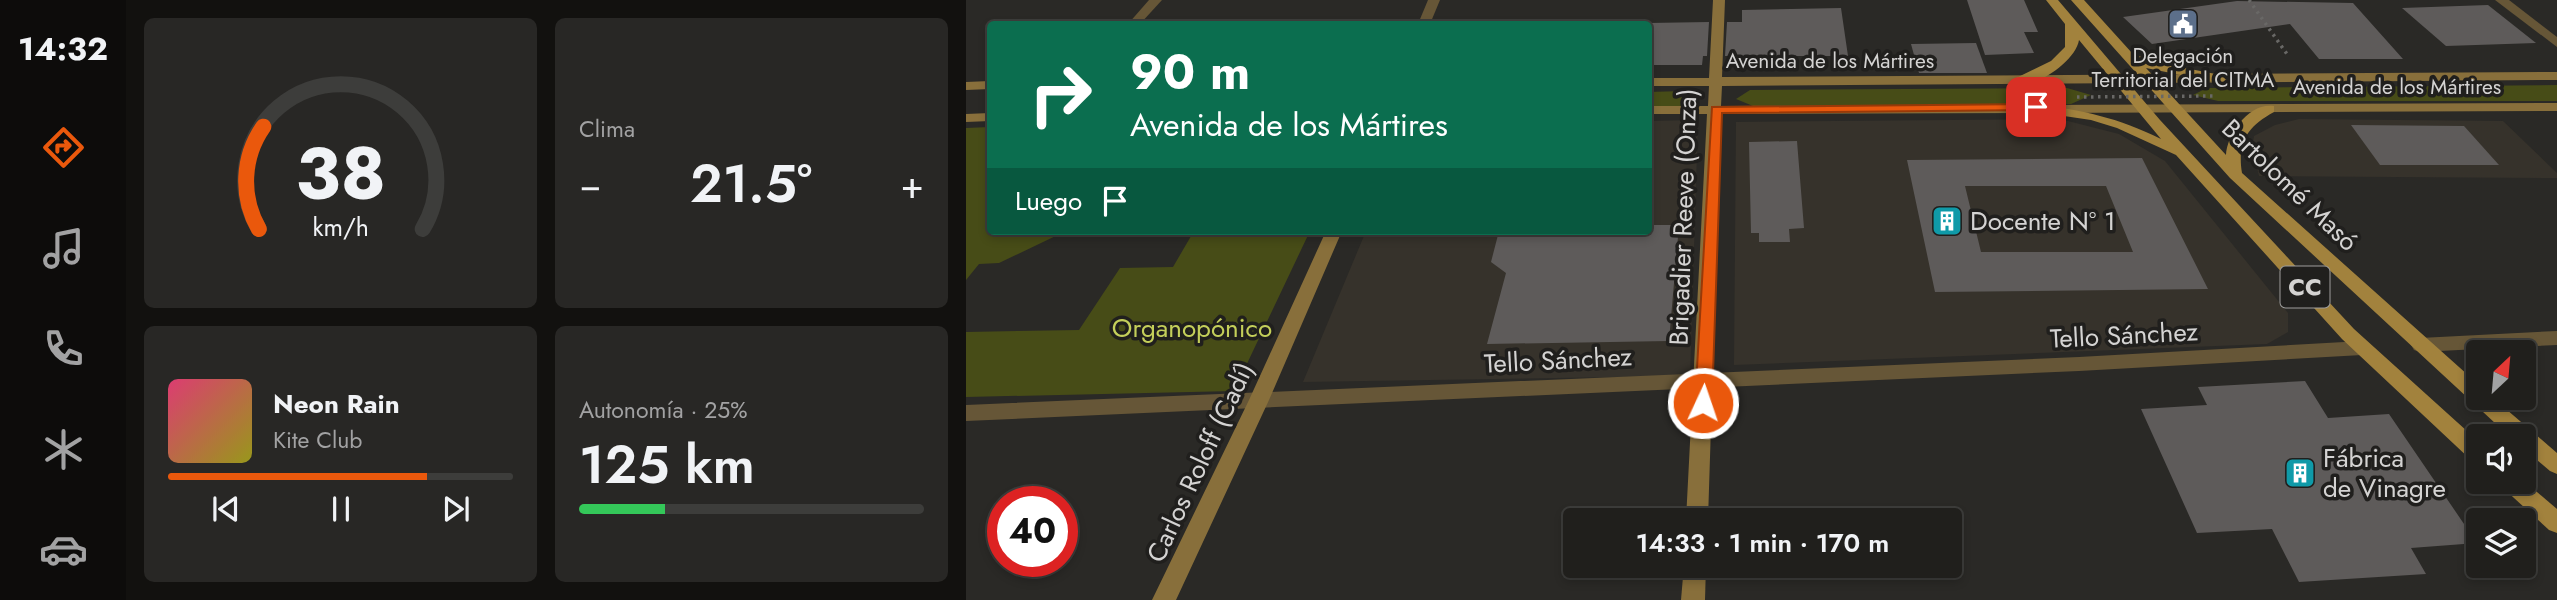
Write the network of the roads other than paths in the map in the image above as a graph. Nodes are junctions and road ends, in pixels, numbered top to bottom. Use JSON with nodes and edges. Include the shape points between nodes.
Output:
{"nodes":[{"id":1,"x":1156,"y":0,"type":"edge"},
{"id":2,"x":1434,"y":0,"type":"edge"},
{"id":3,"x":1719,"y":0,"type":"edge"},
{"id":4,"x":2052,"y":0,"type":"edge"},
{"id":5,"x":2077,"y":0,"type":"edge"},
{"id":6,"x":2501,"y":0,"type":"edge"},
{"id":7,"x":1137,"y":21,"type":"edge"},
{"id":8,"x":1425,"y":21,"type":"edge"},
{"id":9,"x":2071,"y":24,"type":"junction"},
{"id":10,"x":2557,"y":43,"type":"edge"},
{"id":11,"x":2121,"y":50,"type":"junction"},
{"id":12,"x":2557,"y":76,"type":"edge"},
{"id":13,"x":2221,"y":79,"type":"junction"},
{"id":14,"x":2118,"y":80,"type":"junction"},
{"id":15,"x":2148,"y":80,"type":"junction"},
{"id":16,"x":1652,"y":82,"type":"edge"},
{"id":17,"x":1717,"y":82,"type":"junction"},
{"id":18,"x":2019,"y":82,"type":"junction"},
{"id":19,"x":987,"y":85,"type":"edge"},
{"id":20,"x":966,"y":86,"type":"edge"},
{"id":21,"x":2036,"y":107,"type":"junction"},
{"id":22,"x":2557,"y":107,"type":"edge"},
{"id":23,"x":2269,"y":109,"type":"junction"},
{"id":24,"x":1652,"y":110,"type":"edge"},
{"id":25,"x":1716,"y":110,"type":"junction"},
{"id":26,"x":2143,"y":110,"type":"junction"},
{"id":27,"x":2175,"y":110,"type":"junction"},
{"id":28,"x":987,"y":117,"type":"edge"},
{"id":29,"x":966,"y":118,"type":"edge"},
{"id":30,"x":2188,"y":158,"type":"junction"},
{"id":31,"x":2235,"y":175,"type":"junction"},
{"id":32,"x":1333,"y":235,"type":"edge"},
{"id":33,"x":2557,"y":338,"type":"edge"},
{"id":34,"x":2420,"y":345,"type":"junction"},
{"id":35,"x":2362,"y":348,"type":"junction"},
{"id":36,"x":1704,"y":379,"type":"junction"},
{"id":37,"x":2466,"y":386,"type":"edge"},
{"id":38,"x":1259,"y":400,"type":"junction"},
{"id":39,"x":2494,"y":410,"type":"edge"},
{"id":40,"x":966,"y":413,"type":"edge"},
{"id":41,"x":2509,"y":424,"type":"edge"},
{"id":42,"x":2466,"y":443,"type":"edge"},
{"id":43,"x":2536,"y":447,"type":"edge"},
{"id":44,"x":2557,"y":465,"type":"edge"},
{"id":45,"x":2524,"y":494,"type":"edge"},
{"id":46,"x":1699,"y":508,"type":"edge"},
{"id":47,"x":2557,"y":523,"type":"edge"},
{"id":48,"x":1694,"y":578,"type":"edge"},
{"id":49,"x":1164,"y":600,"type":"edge"},
{"id":50,"x":1693,"y":600,"type":"edge"}],
"edges":[{"from":1,"to":7,"type":"street"},
{"from":2,"to":8,"type":"street"},
{"from":3,"to":17,"type":"main road","name":"Brigadier Reeve (Onza)"},
{"from":4,"to":9,"type":"main road","number":"CC"},
{"from":5,"to":11,"type":"main road","name":"Bartolomé Masó","number":"CC"},
{"from":6,"to":10,"type":"street"},
{"from":9,"to":14,"type":"main road","number":"CC"},
{"from":9,"to":18,"type":"main road","via":[[2072,47],[2064,57]]},
{"from":11,"to":13,"type":"main road","via":[[2150,65]]},
{"from":11,"to":15,"type":"main road","name":"Bartolomé Masó","number":"CC"},
{"from":12,"to":13,"type":"main road","name":"Avenida de los Mártires"},
{"from":13,"to":15,"type":"main road","name":"Avenida de los Mártires"},
{"from":14,"to":15,"type":"main road","name":"Avenida de los Mártires"},
{"from":14,"to":18,"type":"main road","name":"Avenida de los Mártires"},
{"from":14,"to":26,"type":"main road","number":"CC"},
{"from":15,"to":27,"type":"main road","name":"Bartolomé Masó","number":"CC"},
{"from":16,"to":17,"type":"main road","name":"Avenida de los Mártires"},
{"from":17,"to":18,"type":"main road","name":"Avenida de los Mártires"},
{"from":17,"to":25,"type":"main road","name":"Brigadier Reeve (Onza)"},
{"from":19,"to":20,"type":"main road"},
{"from":21,"to":25,"type":"main road","name":"Avenida de los Mártires"},
{"from":21,"to":26,"type":"main road","name":"Avenida de los Mártires"},
{"from":21,"to":30,"type":"main road","via":[[2122,125]]},
{"from":22,"to":23,"type":"main road","name":"Avenida de los Mártires"},
{"from":23,"to":27,"type":"main road","name":"Avenida de los Mártires"},
{"from":23,"to":31,"type":"main road","via":[[2237,134],[2231,154]]},
{"from":24,"to":25,"type":"main road","name":"Avenida de los Mártires"},
{"from":25,"to":36,"type":"main road","name":"Brigadier Reeve (Onza)"},
{"from":26,"to":27,"type":"main road","name":"Avenida de los Mártires"},
{"from":26,"to":30,"type":"main road","name":"Bartolomé Masó","number":"CC"},
{"from":27,"to":31,"type":"main road","name":"Bartolomé Masó","number":"CC"},
{"from":28,"to":29,"type":"main road"},
{"from":30,"to":35,"type":"main road","name":"Bartolomé Masó","number":"CC"},
{"from":31,"to":34,"type":"main road","name":"Bartolomé Masó","number":"CC"},
{"from":32,"to":38,"type":"main road","name":"Carlos Roloff (Cadí)"},
{"from":33,"to":34,"type":"street"},
{"from":34,"to":37,"type":"main road","name":"Bartolomé Masó","number":"CC"},
{"from":35,"to":36,"type":"street","name":"Tello Sánchez"},
{"from":35,"to":42,"type":"main road","name":"Bartolomé Masó","number":"CC"},
{"from":36,"to":38,"type":"street","name":"Tello Sánchez"},
{"from":36,"to":46,"type":"main road","name":"Brigadier Reeve (Onza)"},
{"from":38,"to":40,"type":"street","name":"Tello Sánchez"},
{"from":38,"to":49,"type":"main road","name":"Carlos Roloff (Cadí)"},
{"from":39,"to":41,"type":"main road","name":"Bartolomé Masó","number":"CC"},
{"from":43,"to":44,"type":"main road","name":"Bartolomé Masó","number":"CC"},
{"from":45,"to":47,"type":"main road"},
{"from":48,"to":50,"type":"main road"}]}
